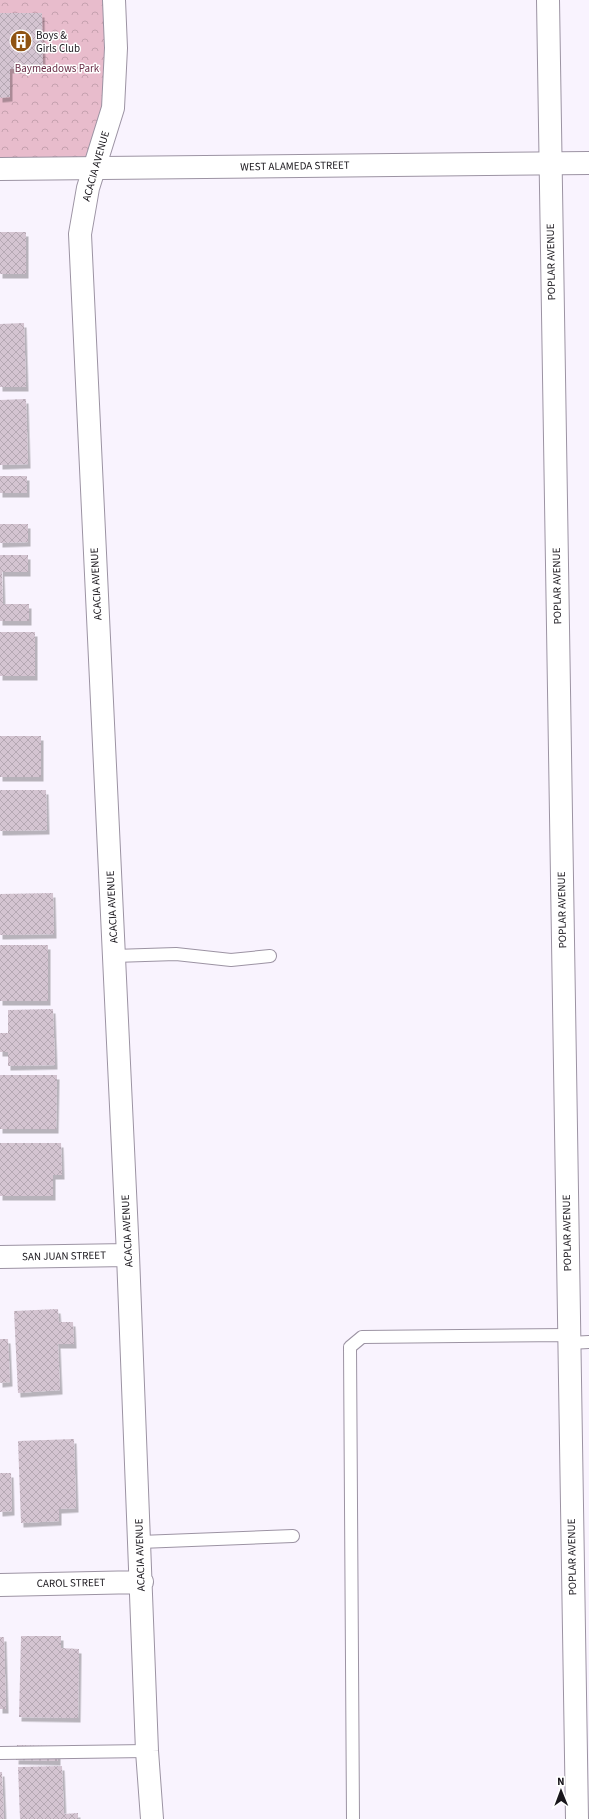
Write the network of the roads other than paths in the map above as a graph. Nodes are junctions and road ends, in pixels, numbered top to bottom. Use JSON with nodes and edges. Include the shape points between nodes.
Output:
{"nodes":[{"id":1,"x":114,"y":0,"type":"edge"},
{"id":2,"x":548,"y":0,"type":"edge"},
{"id":3,"x":589,"y":163,"type":"edge"},
{"id":4,"x":550,"y":164,"type":"junction"},
{"id":5,"x":95,"y":168,"type":"junction"},
{"id":6,"x":0,"y":169,"type":"edge"},
{"id":7,"x":114,"y":956,"type":"junction"},
{"id":8,"x":270,"y":956,"type":"dead end"},
{"id":9,"x":128,"y":1255,"type":"junction"},
{"id":10,"x":0,"y":1257,"type":"edge"},
{"id":11,"x":576,"y":1340,"type":"edge"},
{"id":12,"x":293,"y":1536,"type":"dead end"},
{"id":13,"x":140,"y":1542,"type":"junction"},
{"id":14,"x":142,"y":1582,"type":"junction"},
{"id":15,"x":0,"y":1585,"type":"edge"},
{"id":16,"x":148,"y":1751,"type":"junction"},
{"id":17,"x":0,"y":1753,"type":"edge"},
{"id":18,"x":152,"y":1819,"type":"edge"},
{"id":19,"x":353,"y":1819,"type":"edge"},
{"id":20,"x":577,"y":1819,"type":"edge"}],
"edges":[{"from":1,"to":5,"type":"street","name":"ACACIA AVENUE","via":[[116,48],[113,108]]},
{"from":2,"to":4,"type":"street","name":"POPLAR AVENUE"},
{"from":3,"to":4,"type":"street","name":"WEST ALAMEDA STREET"},
{"from":4,"to":5,"type":"street","name":"WEST ALAMEDA STREET"},
{"from":4,"to":11,"type":"street","name":"POPLAR AVENUE"},
{"from":5,"to":6,"type":"street","name":"WEST ALAMEDA STREET"},
{"from":5,"to":7,"type":"street","name":"ACACIA AVENUE","via":[[88,188],[80,234]]},
{"from":7,"to":8,"type":"lane","via":[[176,954],[231,960]]},
{"from":7,"to":9,"type":"street","name":"ACACIA AVENUE"},
{"from":9,"to":10,"type":"street","name":"SAN JUAN STREET"},
{"from":9,"to":13,"type":"street","name":"ACACIA AVENUE"},
{"from":11,"to":19,"type":"lane","via":[[362,1337],[350,1347]]},
{"from":11,"to":20,"type":"street","name":"POPLAR AVENUE"},
{"from":12,"to":13,"type":"lane"},
{"from":13,"to":14,"type":"street","name":"ACACIA AVENUE"},
{"from":14,"to":15,"type":"street","name":"CAROL STREET"},
{"from":14,"to":16,"type":"street","name":"ACACIA AVENUE"},
{"from":16,"to":17,"type":"lane"},
{"from":16,"to":18,"type":"street","name":"ACACIA AVENUE"}]}
